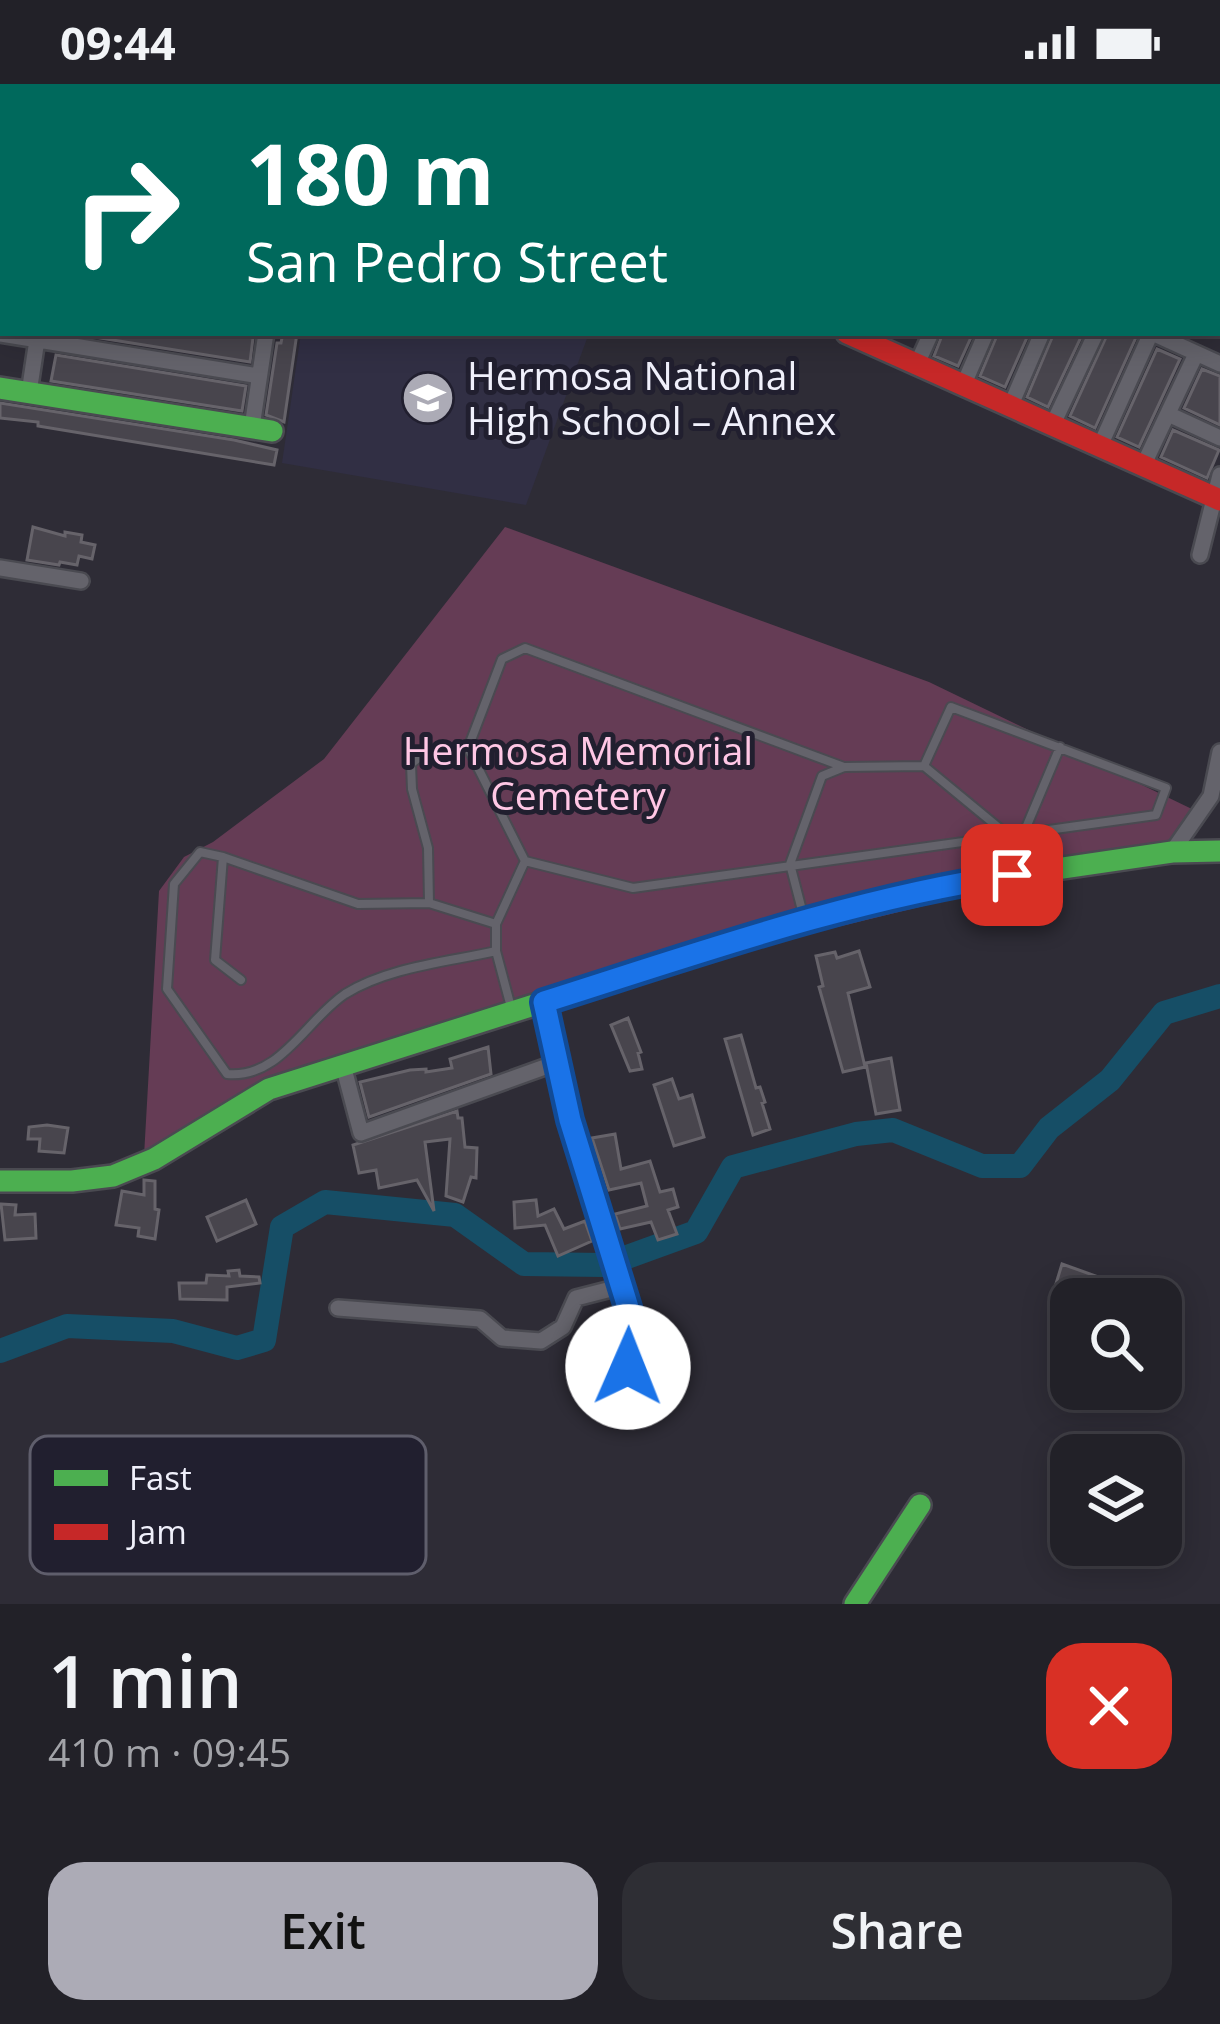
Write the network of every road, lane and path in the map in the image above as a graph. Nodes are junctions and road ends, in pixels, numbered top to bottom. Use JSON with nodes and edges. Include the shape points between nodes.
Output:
{"nodes":[{"id":1,"x":38,"y":336,"type":"edge"},
{"id":2,"x":266,"y":336,"type":"edge"},
{"id":3,"x":930,"y":336,"type":"edge"},
{"id":4,"x":985,"y":336,"type":"edge"},
{"id":5,"x":1041,"y":336,"type":"edge"},
{"id":6,"x":1095,"y":336,"type":"edge"},
{"id":7,"x":1150,"y":336,"type":"edge"},
{"id":8,"x":1157,"y":336,"type":"edge"},
{"id":9,"x":874,"y":338,"type":"edge"},
{"id":10,"x":1196,"y":354,"type":"junction"},
{"id":11,"x":917,"y":364,"type":"junction"},
{"id":12,"x":1220,"y":364,"type":"edge"},
{"id":13,"x":259,"y":376,"type":"junction"},
{"id":14,"x":963,"y":386,"type":"junction"},
{"id":15,"x":0,"y":388,"type":"edge"},
{"id":16,"x":28,"y":393,"type":"junction"},
{"id":17,"x":1010,"y":407,"type":"junction"},
{"id":18,"x":1168,"y":413,"type":"junction"},
{"id":19,"x":1052,"y":426,"type":"junction"},
{"id":20,"x":262,"y":429,"type":"joint"},
{"id":21,"x":1220,"y":438,"type":"edge"},
{"id":22,"x":1100,"y":446,"type":"junction"},
{"id":23,"x":1143,"y":466,"type":"junction"},
{"id":24,"x":1218,"y":491,"type":"edge"},
{"id":25,"x":1200,"y":554,"type":"dead end"},
{"id":26,"x":0,"y":568,"type":"edge"},
{"id":27,"x":80,"y":581,"type":"dead end"},
{"id":28,"x":1060,"y":747,"type":"junction"},
{"id":29,"x":468,"y":748,"type":"junction"},
{"id":30,"x":1220,"y":752,"type":"edge"},
{"id":31,"x":818,"y":756,"type":"junction"},
{"id":32,"x":924,"y":766,"type":"junction"},
{"id":33,"x":844,"y":767,"type":"junction"},
{"id":34,"x":822,"y":776,"type":"junction"},
{"id":35,"x":1025,"y":830,"type":"junction"},
{"id":36,"x":1005,"y":833,"type":"junction"},
{"id":37,"x":1220,"y":851,"type":"edge"},
{"id":38,"x":1172,"y":852,"type":"junction"},
{"id":39,"x":224,"y":857,"type":"junction"},
{"id":40,"x":525,"y":861,"type":"junction"},
{"id":41,"x":790,"y":864,"type":"junction"},
{"id":42,"x":429,"y":903,"type":"junction"},
{"id":43,"x":805,"y":919,"type":"junction"},
{"id":44,"x":496,"y":924,"type":"junction"},
{"id":45,"x":496,"y":951,"type":"junction"},
{"id":46,"x":241,"y":980,"type":"dead end"},
{"id":47,"x":544,"y":1002,"type":"junction"},
{"id":48,"x":512,"y":1012,"type":"junction"},
{"id":49,"x":556,"y":1063,"type":"junction"},
{"id":50,"x":343,"y":1065,"type":"junction"},
{"id":51,"x":0,"y":1181,"type":"edge"},
{"id":52,"x":620,"y":1276,"type":"junction"},
{"id":53,"x":338,"y":1308,"type":"dead end"},
{"id":54,"x":618,"y":1406,"type":"dead end"},
{"id":55,"x":920,"y":1505,"type":"dead end"},
{"id":56,"x":855,"y":1604,"type":"edge"}],
"edges":[{"from":1,"to":13,"type":"street"},
{"from":1,"to":16,"type":"street"},
{"from":2,"to":13,"type":"street"},
{"from":3,"to":11,"type":"street"},
{"from":4,"to":14,"type":"street"},
{"from":5,"to":17,"type":"street"},
{"from":6,"to":19,"type":"street"},
{"from":7,"to":22,"type":"street"},
{"from":8,"to":10,"type":"street"},
{"from":9,"to":11,"type":"street"},
{"from":10,"to":12,"type":"street"},
{"from":10,"to":18,"type":"street"},
{"from":11,"to":14,"type":"street"},
{"from":13,"to":20,"type":"street"},
{"from":14,"to":17,"type":"street"},
{"from":15,"to":16,"type":"street"},
{"from":16,"to":20,"type":"street"},
{"from":17,"to":19,"type":"street"},
{"from":18,"to":21,"type":"street"},
{"from":18,"to":23,"type":"street"},
{"from":19,"to":22,"type":"street"},
{"from":22,"to":23,"type":"street"},
{"from":23,"to":24,"type":"street"},
{"from":24,"to":25,"type":"street"},
{"from":26,"to":27,"type":"street"},
{"from":28,"to":32,"type":"lane","via":[[951,707]]},
{"from":28,"to":35,"type":"lane"},
{"from":28,"to":35,"type":"lane","via":[[1166,788],[1156,815]]},
{"from":29,"to":31,"type":"lane","via":[[502,658],[525,648]]},
{"from":29,"to":40,"type":"lane"},
{"from":29,"to":42,"type":"lane","via":[[428,749],[411,764],[428,848]]},
{"from":30,"to":38,"type":"street","via":[[1210,796]]},
{"from":31,"to":33,"type":"lane"},
{"from":31,"to":34,"type":"lane"},
{"from":32,"to":33,"type":"lane"},
{"from":32,"to":36,"type":"lane"},
{"from":33,"to":34,"type":"lane"},
{"from":34,"to":41,"type":"lane"},
{"from":35,"to":36,"type":"lane"},
{"from":36,"to":41,"type":"lane"},
{"from":37,"to":38,"type":"street"},
{"from":38,"to":43,"type":"street","via":[[927,888]]},
{"from":39,"to":42,"type":"lane","via":[[358,904]]},
{"from":39,"to":45,"type":"lane","via":[[200,851],[174,884],[167,989],[227,1074],[247,1076],[283,1054],[343,996],[374,980]]},
{"from":39,"to":46,"type":"lane","via":[[215,960]]},
{"from":40,"to":41,"type":"lane","via":[[633,888]]},
{"from":40,"to":44,"type":"lane"},
{"from":41,"to":43,"type":"lane"},
{"from":42,"to":44,"type":"lane"},
{"from":43,"to":47,"type":"street"},
{"from":44,"to":45,"type":"lane"},
{"from":45,"to":48,"type":"lane"},
{"from":47,"to":48,"type":"street"},
{"from":47,"to":49,"type":"street"},
{"from":48,"to":50,"type":"street"},
{"from":49,"to":50,"type":"street","via":[[361,1133]]},
{"from":49,"to":52,"type":"street"},
{"from":50,"to":51,"type":"street","via":[[254,1096],[146,1165],[107,1178]]},
{"from":52,"to":53,"type":"street","via":[[576,1298],[563,1327],[541,1341],[502,1338],[480,1319]]},
{"from":52,"to":54,"type":"street","via":[[635,1330]]},
{"from":55,"to":56,"type":"street"}]}
